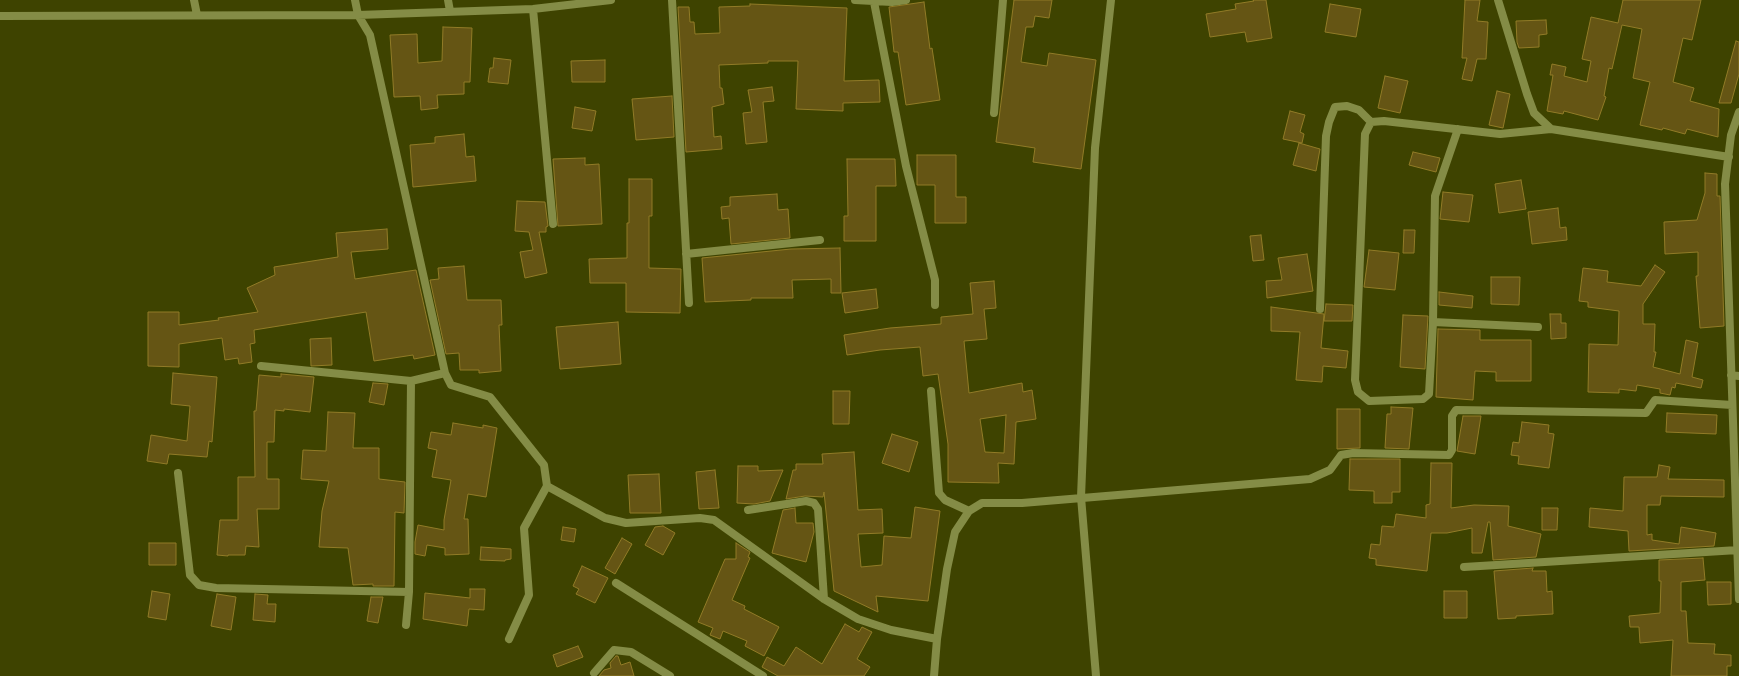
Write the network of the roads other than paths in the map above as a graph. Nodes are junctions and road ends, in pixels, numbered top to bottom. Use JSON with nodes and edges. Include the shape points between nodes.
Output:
{"nodes":[{"id":1,"x":194,"y":0,"type":"edge"},
{"id":2,"x":355,"y":0,"type":"edge"},
{"id":3,"x":448,"y":0,"type":"edge"},
{"id":4,"x":611,"y":0,"type":"edge"},
{"id":5,"x":672,"y":0,"type":"edge"},
{"id":6,"x":855,"y":0,"type":"edge"},
{"id":7,"x":906,"y":0,"type":"edge"},
{"id":8,"x":1003,"y":0,"type":"edge"},
{"id":9,"x":1111,"y":0,"type":"edge"},
{"id":10,"x":1498,"y":0,"type":"edge"},
{"id":11,"x":874,"y":2,"type":"junction"},
{"id":12,"x":533,"y":9,"type":"junction"},
{"id":13,"x":450,"y":11,"type":"junction"},
{"id":14,"x":358,"y":14,"type":"junction"},
{"id":15,"x":197,"y":15,"type":"junction"},
{"id":16,"x":0,"y":16,"type":"edge"},
{"id":17,"x":1739,"y":112,"type":"edge"},
{"id":18,"x":994,"y":113,"type":"dead end"},
{"id":19,"x":1371,"y":122,"type":"junction"},
{"id":20,"x":1458,"y":129,"type":"junction"},
{"id":21,"x":1551,"y":129,"type":"junction"},
{"id":22,"x":1735,"y":136,"type":"edge"},
{"id":23,"x":1729,"y":157,"type":"junction"},
{"id":24,"x":553,"y":224,"type":"dead end"},
{"id":25,"x":820,"y":240,"type":"dead end"},
{"id":26,"x":686,"y":254,"type":"junction"},
{"id":27,"x":689,"y":304,"type":"dead end"},
{"id":28,"x":935,"y":305,"type":"dead end"},
{"id":29,"x":1320,"y":309,"type":"dead end"},
{"id":30,"x":1433,"y":322,"type":"junction"},
{"id":31,"x":1538,"y":327,"type":"dead end"},
{"id":32,"x":261,"y":366,"type":"dead end"},
{"id":33,"x":445,"y":373,"type":"junction"},
{"id":34,"x":1735,"y":376,"type":"edge"},
{"id":35,"x":411,"y":381,"type":"junction"},
{"id":36,"x":931,"y":391,"type":"dead end"},
{"id":37,"x":1732,"y":405,"type":"junction"},
{"id":38,"x":178,"y":473,"type":"dead end"},
{"id":39,"x":547,"y":486,"type":"junction"},
{"id":40,"x":1081,"y":497,"type":"junction"},
{"id":41,"x":748,"y":510,"type":"dead end"},
{"id":42,"x":969,"y":511,"type":"junction"},
{"id":43,"x":1738,"y":550,"type":"junction"},
{"id":44,"x":1464,"y":566,"type":"dead end"},
{"id":45,"x":616,"y":583,"type":"dead end"},
{"id":46,"x":409,"y":592,"type":"junction"},
{"id":47,"x":824,"y":599,"type":"junction"},
{"id":48,"x":1739,"y":599,"type":"edge"},
{"id":49,"x":406,"y":625,"type":"dead end"},
{"id":50,"x":509,"y":639,"type":"dead end"},
{"id":51,"x":937,"y":639,"type":"junction"},
{"id":52,"x":594,"y":673,"type":"dead end"},
{"id":53,"x":670,"y":676,"type":"edge"},
{"id":54,"x":763,"y":676,"type":"edge"},
{"id":55,"x":934,"y":676,"type":"edge"},
{"id":56,"x":1096,"y":676,"type":"edge"}],
"edges":[{"from":1,"to":15,"type":"street"},
{"from":2,"to":14,"type":"street"},
{"from":3,"to":13,"type":"street"},
{"from":4,"to":12,"type":"street"},
{"from":5,"to":26,"type":"street"},
{"from":6,"to":11,"type":"street"},
{"from":7,"to":11,"type":"street"},
{"from":8,"to":18,"type":"street"},
{"from":9,"to":40,"type":"street","via":[[1095,148]]},
{"from":10,"to":21,"type":"street","via":[[1534,113]]},
{"from":11,"to":28,"type":"street","via":[[906,166],[935,280]]},
{"from":12,"to":13,"type":"street"},
{"from":12,"to":24,"type":"street"},
{"from":13,"to":14,"type":"street"},
{"from":14,"to":15,"type":"street"},
{"from":14,"to":33,"type":"street","via":[[370,35]]},
{"from":15,"to":16,"type":"street"},
{"from":17,"to":22,"type":"street"},
{"from":19,"to":20,"type":"street","via":[[1384,121]]},
{"from":19,"to":29,"type":"street","via":[[1359,110],[1347,106],[1336,107],[1326,136]]},
{"from":19,"to":30,"type":"street","via":[[1365,134],[1355,380],[1358,392],[1369,401],[1423,399],[1429,394]]},
{"from":20,"to":21,"type":"street","via":[[1500,134]]},
{"from":20,"to":30,"type":"street","via":[[1435,196]]},
{"from":21,"to":23,"type":"street"},
{"from":22,"to":23,"type":"street"},
{"from":23,"to":34,"type":"street","via":[[1725,184]]},
{"from":25,"to":26,"type":"street"},
{"from":26,"to":27,"type":"street"},
{"from":30,"to":31,"type":"street"},
{"from":32,"to":35,"type":"street"},
{"from":33,"to":35,"type":"street"},
{"from":33,"to":39,"type":"street","via":[[451,385],[490,396],[544,464]]},
{"from":34,"to":37,"type":"street"},
{"from":35,"to":46,"type":"street"},
{"from":36,"to":42,"type":"street","via":[[939,493],[945,500]]},
{"from":37,"to":40,"type":"street","via":[[1654,400],[1646,413],[1456,410],[1452,416],[1452,450],[1449,455],[1353,453],[1341,455],[1330,470],[1310,479]]},
{"from":37,"to":43,"type":"street"},
{"from":38,"to":46,"type":"street","via":[[190,575],[199,585],[216,588]]},
{"from":39,"to":47,"type":"street","via":[[606,518],[626,523],[700,518],[714,520]]},
{"from":39,"to":50,"type":"street","via":[[524,528],[529,595]]},
{"from":40,"to":42,"type":"street","via":[[1022,503],[982,503]]},
{"from":40,"to":56,"type":"street"},
{"from":41,"to":47,"type":"street","via":[[806,501],[814,503],[818,509]]},
{"from":42,"to":51,"type":"street","via":[[955,532]]},
{"from":43,"to":44,"type":"street"},
{"from":43,"to":48,"type":"street"},
{"from":45,"to":54,"type":"street"},
{"from":46,"to":49,"type":"street"},
{"from":47,"to":51,"type":"street","via":[[858,619],[891,630]]},
{"from":51,"to":55,"type":"street"},
{"from":52,"to":53,"type":"street","via":[[614,650],[631,652]]}]}
